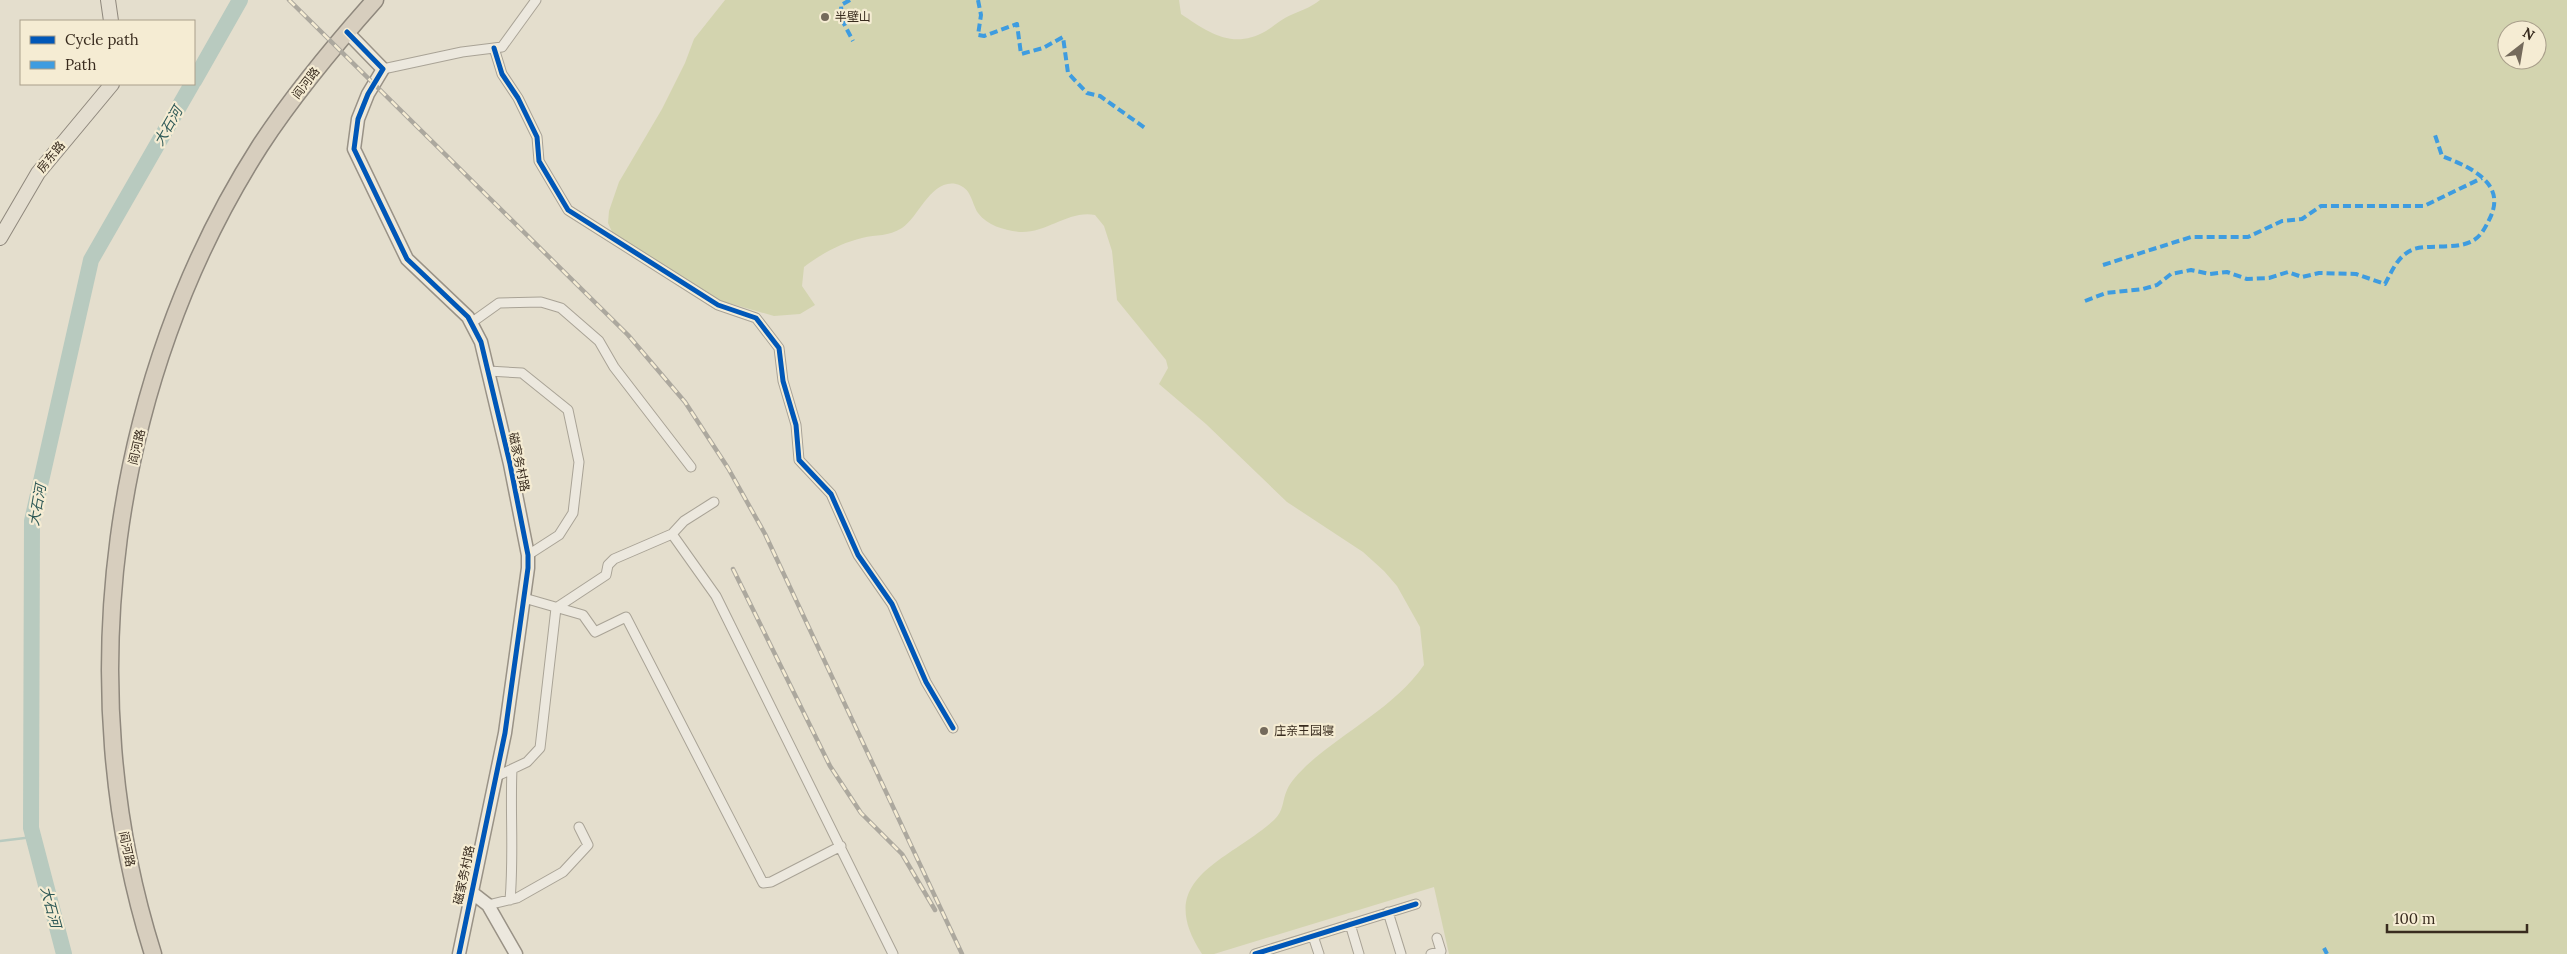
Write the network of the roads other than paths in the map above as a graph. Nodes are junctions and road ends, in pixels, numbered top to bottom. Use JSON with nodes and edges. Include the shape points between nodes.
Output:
{"nodes":[{"id":1,"x":108,"y":0,"type":"edge"},
{"id":2,"x":375,"y":0,"type":"edge"},
{"id":3,"x":536,"y":0,"type":"edge"},
{"id":4,"x":111,"y":20,"type":"edge"},
{"id":5,"x":347,"y":32,"type":"junction"},
{"id":6,"x":494,"y":48,"type":"junction"},
{"id":7,"x":383,"y":69,"type":"junction"},
{"id":8,"x":111,"y":85,"type":"edge"},
{"id":9,"x":0,"y":238,"type":"edge"},
{"id":10,"x":471,"y":323,"type":"junction"},
{"id":11,"x":488,"y":371,"type":"junction"},
{"id":12,"x":691,"y":467,"type":"dead end"},
{"id":13,"x":714,"y":502,"type":"dead end"},
{"id":14,"x":672,"y":534,"type":"junction"},
{"id":15,"x":528,"y":555,"type":"junction"},
{"id":16,"x":524,"y":598,"type":"junction"},
{"id":17,"x":556,"y":608,"type":"junction"},
{"id":18,"x":953,"y":728,"type":"dead end"},
{"id":19,"x":512,"y":769,"type":"junction"},
{"id":20,"x":495,"y":777,"type":"junction"},
{"id":21,"x":579,"y":827,"type":"dead end"},
{"id":22,"x":841,"y":846,"type":"junction"},
{"id":23,"x":470,"y":891,"type":"junction"},
{"id":24,"x":510,"y":900,"type":"junction"},
{"id":25,"x":1416,"y":904,"type":"dead end"},
{"id":26,"x":488,"y":905,"type":"junction"},
{"id":27,"x":1388,"y":912,"type":"junction"},
{"id":28,"x":1350,"y":924,"type":"junction"},
{"id":29,"x":1314,"y":936,"type":"junction"},
{"id":30,"x":1437,"y":938,"type":"dead end"},
{"id":31,"x":153,"y":954,"type":"edge"},
{"id":32,"x":459,"y":954,"type":"edge"},
{"id":33,"x":516,"y":954,"type":"edge"},
{"id":34,"x":893,"y":954,"type":"edge"},
{"id":35,"x":1256,"y":954,"type":"edge"},
{"id":36,"x":1319,"y":954,"type":"edge"},
{"id":37,"x":1360,"y":954,"type":"edge"},
{"id":38,"x":1401,"y":954,"type":"edge"},
{"id":39,"x":1431,"y":954,"type":"edge"}],
"edges":[{"from":1,"to":4,"type":"main road"},
{"from":2,"to":5,"type":"highway","name":"阎河路"},
{"from":3,"to":6,"type":"street","via":[[502,47]]},
{"from":5,"to":7,"type":"street"},
{"from":5,"to":31,"type":"highway","name":"阎河路","via":[[285,110],[231,196],[171,326],[135,453],[117,556],[110,650],[110,704],[113,765],[125,840]]},
{"from":6,"to":7,"type":"street"},
{"from":6,"to":18,"type":"street","via":[[502,74],[537,137],[539,161],[568,210],[718,305],[756,318],[779,348],[783,381],[796,425],[799,460],[831,494],[858,555],[892,604],[926,682]]},
{"from":7,"to":10,"type":"street","name":"磁家务村路","via":[[358,119],[354,149],[407,259]]},
{"from":8,"to":9,"type":"main road","name":"房东路","via":[[38,174]]},
{"from":10,"to":11,"type":"street","name":"磁家务村路","via":[[481,342]]},
{"from":10,"to":12,"type":"street","via":[[499,303],[541,302],[560,308],[599,341],[614,367]]},
{"from":11,"to":15,"type":"street","name":"磁家务村路"},
{"from":11,"to":15,"type":"street","via":[[522,373],[568,410],[580,462],[573,513],[559,535]]},
{"from":13,"to":14,"type":"street","via":[[684,521]]},
{"from":14,"to":17,"type":"street","via":[[614,559],[608,565],[606,575]]},
{"from":14,"to":22,"type":"street","via":[[716,596]]},
{"from":15,"to":16,"type":"street","name":"磁家务村路"},
{"from":16,"to":17,"type":"street"},
{"from":16,"to":20,"type":"street","name":"磁家务村路","via":[[505,732]]},
{"from":17,"to":19,"type":"street","via":[[540,748],[527,762]]},
{"from":17,"to":22,"type":"street","via":[[583,615],[595,632],[626,617],[763,883],[771,882]]},
{"from":19,"to":20,"type":"street"},
{"from":19,"to":24,"type":"street","via":[[514,846]]},
{"from":20,"to":23,"type":"street","name":"磁家务村路"},
{"from":21,"to":24,"type":"street","via":[[588,845],[563,872]]},
{"from":22,"to":34,"type":"street"},
{"from":23,"to":26,"type":"street"},
{"from":23,"to":32,"type":"street","name":"磁家务村路"},
{"from":24,"to":26,"type":"street"},
{"from":25,"to":27,"type":"street"},
{"from":26,"to":33,"type":"street"},
{"from":27,"to":28,"type":"street"},
{"from":27,"to":38,"type":"street"},
{"from":28,"to":29,"type":"street"},
{"from":28,"to":37,"type":"street"},
{"from":29,"to":35,"type":"street"},
{"from":29,"to":36,"type":"street"},
{"from":30,"to":39,"type":"street","via":[[1441,951]]}]}
